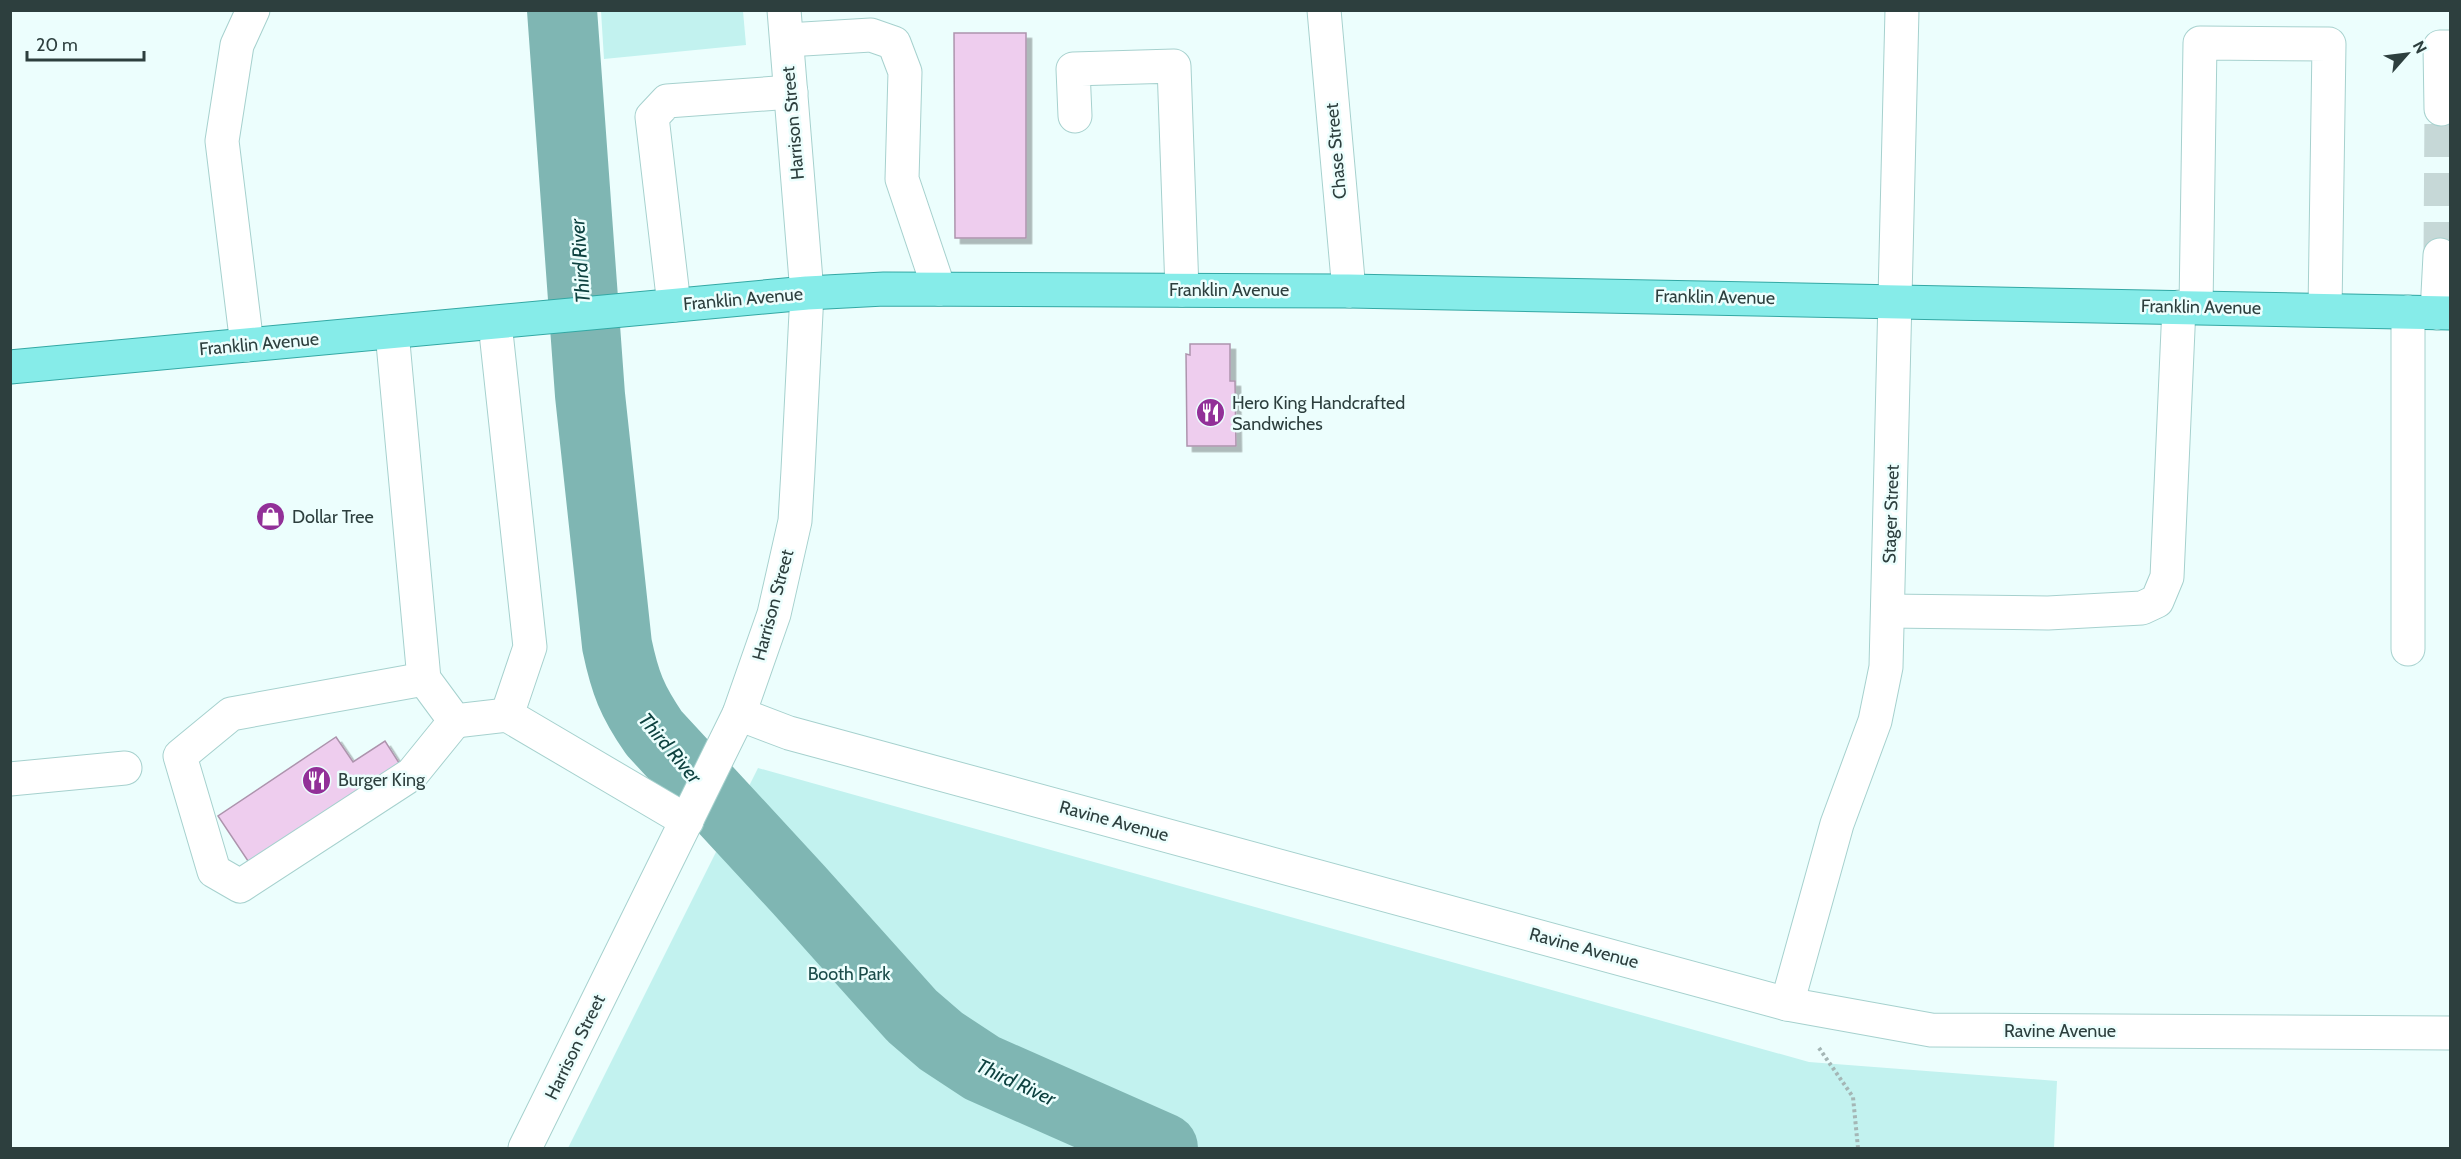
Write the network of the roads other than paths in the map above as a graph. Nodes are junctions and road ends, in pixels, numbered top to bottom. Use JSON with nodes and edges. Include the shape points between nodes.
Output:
{"nodes":[{"id":1,"x":253,"y":10,"type":"edge"},
{"id":2,"x":1324,"y":10,"type":"edge"},
{"id":3,"x":1902,"y":10,"type":"edge"},
{"id":4,"x":785,"y":25,"type":"edge"},
{"id":5,"x":2451,"y":47,"type":"edge"},
{"id":6,"x":790,"y":92,"type":"junction"},
{"id":7,"x":2440,"y":109,"type":"tunnel mouth"},
{"id":8,"x":1075,"y":116,"type":"dead end"},
{"id":9,"x":2440,"y":255,"type":"tunnel mouth"},
{"id":10,"x":939,"y":289,"type":"junction"},
{"id":11,"x":1182,"y":290,"type":"junction"},
{"id":12,"x":1349,"y":291,"type":"junction"},
{"id":13,"x":807,"y":293,"type":"junction"},
{"id":14,"x":1897,"y":301,"type":"junction"},
{"id":15,"x":674,"y":305,"type":"junction"},
{"id":16,"x":2188,"y":307,"type":"junction"},
{"id":17,"x":2325,"y":310,"type":"junction"},
{"id":18,"x":2432,"y":313,"type":"edge"},
{"id":19,"x":495,"y":323,"type":"junction"},
{"id":20,"x":392,"y":332,"type":"junction"},
{"id":21,"x":247,"y":345,"type":"junction"},
{"id":22,"x":10,"y":367,"type":"edge"},
{"id":23,"x":1888,"y":611,"type":"junction"},
{"id":24,"x":2408,"y":649,"type":"dead end"},
{"id":25,"x":424,"y":679,"type":"junction"},
{"id":26,"x":507,"y":715,"type":"junction"},
{"id":27,"x":455,"y":721,"type":"junction"},
{"id":28,"x":734,"y":724,"type":"junction"},
{"id":29,"x":125,"y":768,"type":"dead end"},
{"id":30,"x":10,"y":779,"type":"edge"},
{"id":31,"x":683,"y":830,"type":"junction"},
{"id":32,"x":1787,"y":1004,"type":"junction"},
{"id":33,"x":2451,"y":1033,"type":"edge"},
{"id":34,"x":525,"y":1149,"type":"edge"}],
"edges":[{"from":1,"to":21,"type":"street","via":[[237,45],[222,141]]},
{"from":2,"to":12,"type":"street","name":"Chase Street"},
{"from":3,"to":14,"type":"street","name":"Stager Street"},
{"from":4,"to":6,"type":"street","name":"Harrison Street"},
{"from":4,"to":10,"type":"street","via":[[872,35],[894,43],[905,72],[902,179]]},
{"from":5,"to":7,"type":"street","via":[[2440,47]]},
{"from":6,"to":13,"type":"street","name":"Harrison Street"},
{"from":6,"to":15,"type":"street","via":[[667,101],[652,117]]},
{"from":8,"to":11,"type":"street","via":[[1073,69],[1174,66]]},
{"from":9,"to":18,"type":"street"},
{"from":10,"to":11,"type":"main road","name":"Franklin Avenue"},
{"from":10,"to":13,"type":"main road","name":"Franklin Avenue"},
{"from":11,"to":12,"type":"main road","name":"Franklin Avenue"},
{"from":12,"to":14,"type":"main road","name":"Franklin Avenue"},
{"from":13,"to":15,"type":"main road","name":"Franklin Avenue"},
{"from":13,"to":28,"type":"street","name":"Harrison Street","via":[[795,521],[774,614]]},
{"from":14,"to":16,"type":"main road","name":"Franklin Avenue"},
{"from":14,"to":23,"type":"street","name":"Stager Street"},
{"from":15,"to":19,"type":"main road","name":"Franklin Avenue"},
{"from":16,"to":17,"type":"main road","name":"Franklin Avenue"},
{"from":16,"to":17,"type":"street","via":[[2200,43],[2329,44]]},
{"from":16,"to":23,"type":"street","via":[[2167,577],[2157,601],[2142,608],[2048,612]]},
{"from":17,"to":18,"type":"main road","name":"Franklin Avenue"},
{"from":18,"to":24,"type":"street"},
{"from":19,"to":20,"type":"main road","name":"Franklin Avenue"},
{"from":19,"to":26,"type":"street","via":[[530,647]]},
{"from":20,"to":21,"type":"main road","name":"Franklin Avenue"},
{"from":20,"to":25,"type":"street"},
{"from":21,"to":22,"type":"main road","name":"Franklin Avenue"},
{"from":23,"to":32,"type":"street","name":"Stager Street","via":[[1886,667],[1875,721],[1837,824]]},
{"from":25,"to":27,"type":"street"},
{"from":25,"to":27,"type":"street","via":[[231,714],[180,756],[214,871],[240,886],[412,774]]},
{"from":26,"to":27,"type":"street"},
{"from":26,"to":31,"type":"street"},
{"from":28,"to":31,"type":"street","name":"Harrison Street"},
{"from":28,"to":32,"type":"street","name":"Ravine Avenue","via":[[789,733]]},
{"from":29,"to":30,"type":"street"},
{"from":31,"to":34,"type":"street","name":"Harrison Street"},
{"from":32,"to":33,"type":"street","name":"Ravine Avenue","via":[[1931,1030]]}]}
